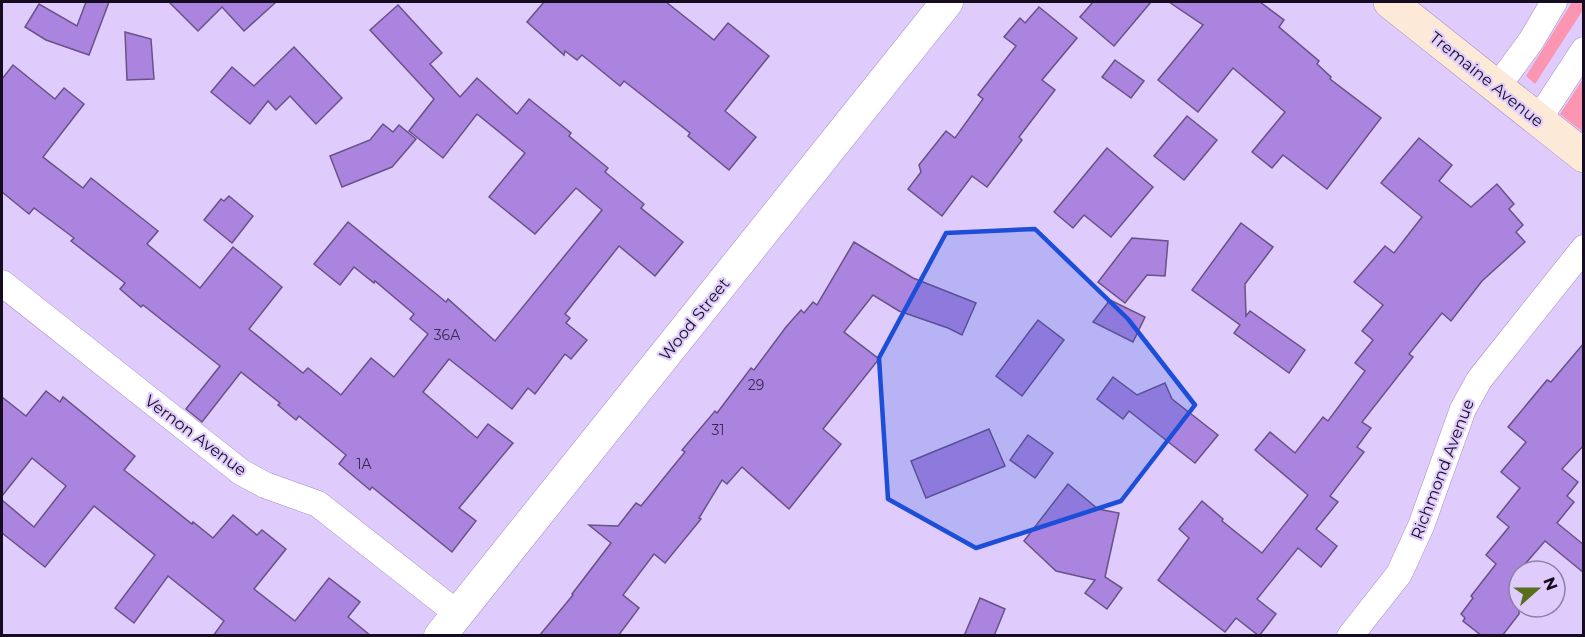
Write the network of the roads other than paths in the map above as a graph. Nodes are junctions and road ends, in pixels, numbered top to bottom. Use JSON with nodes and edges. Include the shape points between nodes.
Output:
{"nodes":[{"id":1,"x":947,"y":2,"type":"edge"},
{"id":2,"x":1390,"y":2,"type":"edge"},
{"id":3,"x":1554,"y":2,"type":"edge"},
{"id":4,"x":1584,"y":50,"type":"edge"},
{"id":5,"x":1498,"y":86,"type":"junction"},
{"id":6,"x":1538,"y":120,"type":"junction"},
{"id":7,"x":1584,"y":156,"type":"edge"},
{"id":8,"x":1584,"y":248,"type":"edge"},
{"id":9,"x":2,"y":283,"type":"edge"},
{"id":10,"x":449,"y":625,"type":"edge"},
{"id":11,"x":1350,"y":636,"type":"edge"}],
"edges":[{"from":1,"to":10,"type":"street","name":"Wood Street"},
{"from":2,"to":5,"type":"main road","name":"Tremaine Avenue"},
{"from":3,"to":5,"type":"street"},
{"from":4,"to":6,"type":"street"},
{"from":5,"to":6,"type":"main road","name":"Tremaine Avenue"},
{"from":6,"to":7,"type":"main road","name":"Tremaine Avenue"},
{"from":8,"to":11,"type":"street","name":"Richmond Avenue","via":[[1479,380],[1463,409],[1421,526],[1399,574]]},
{"from":9,"to":10,"type":"street","name":"Vernon Avenue","via":[[241,472],[318,504]]}]}
